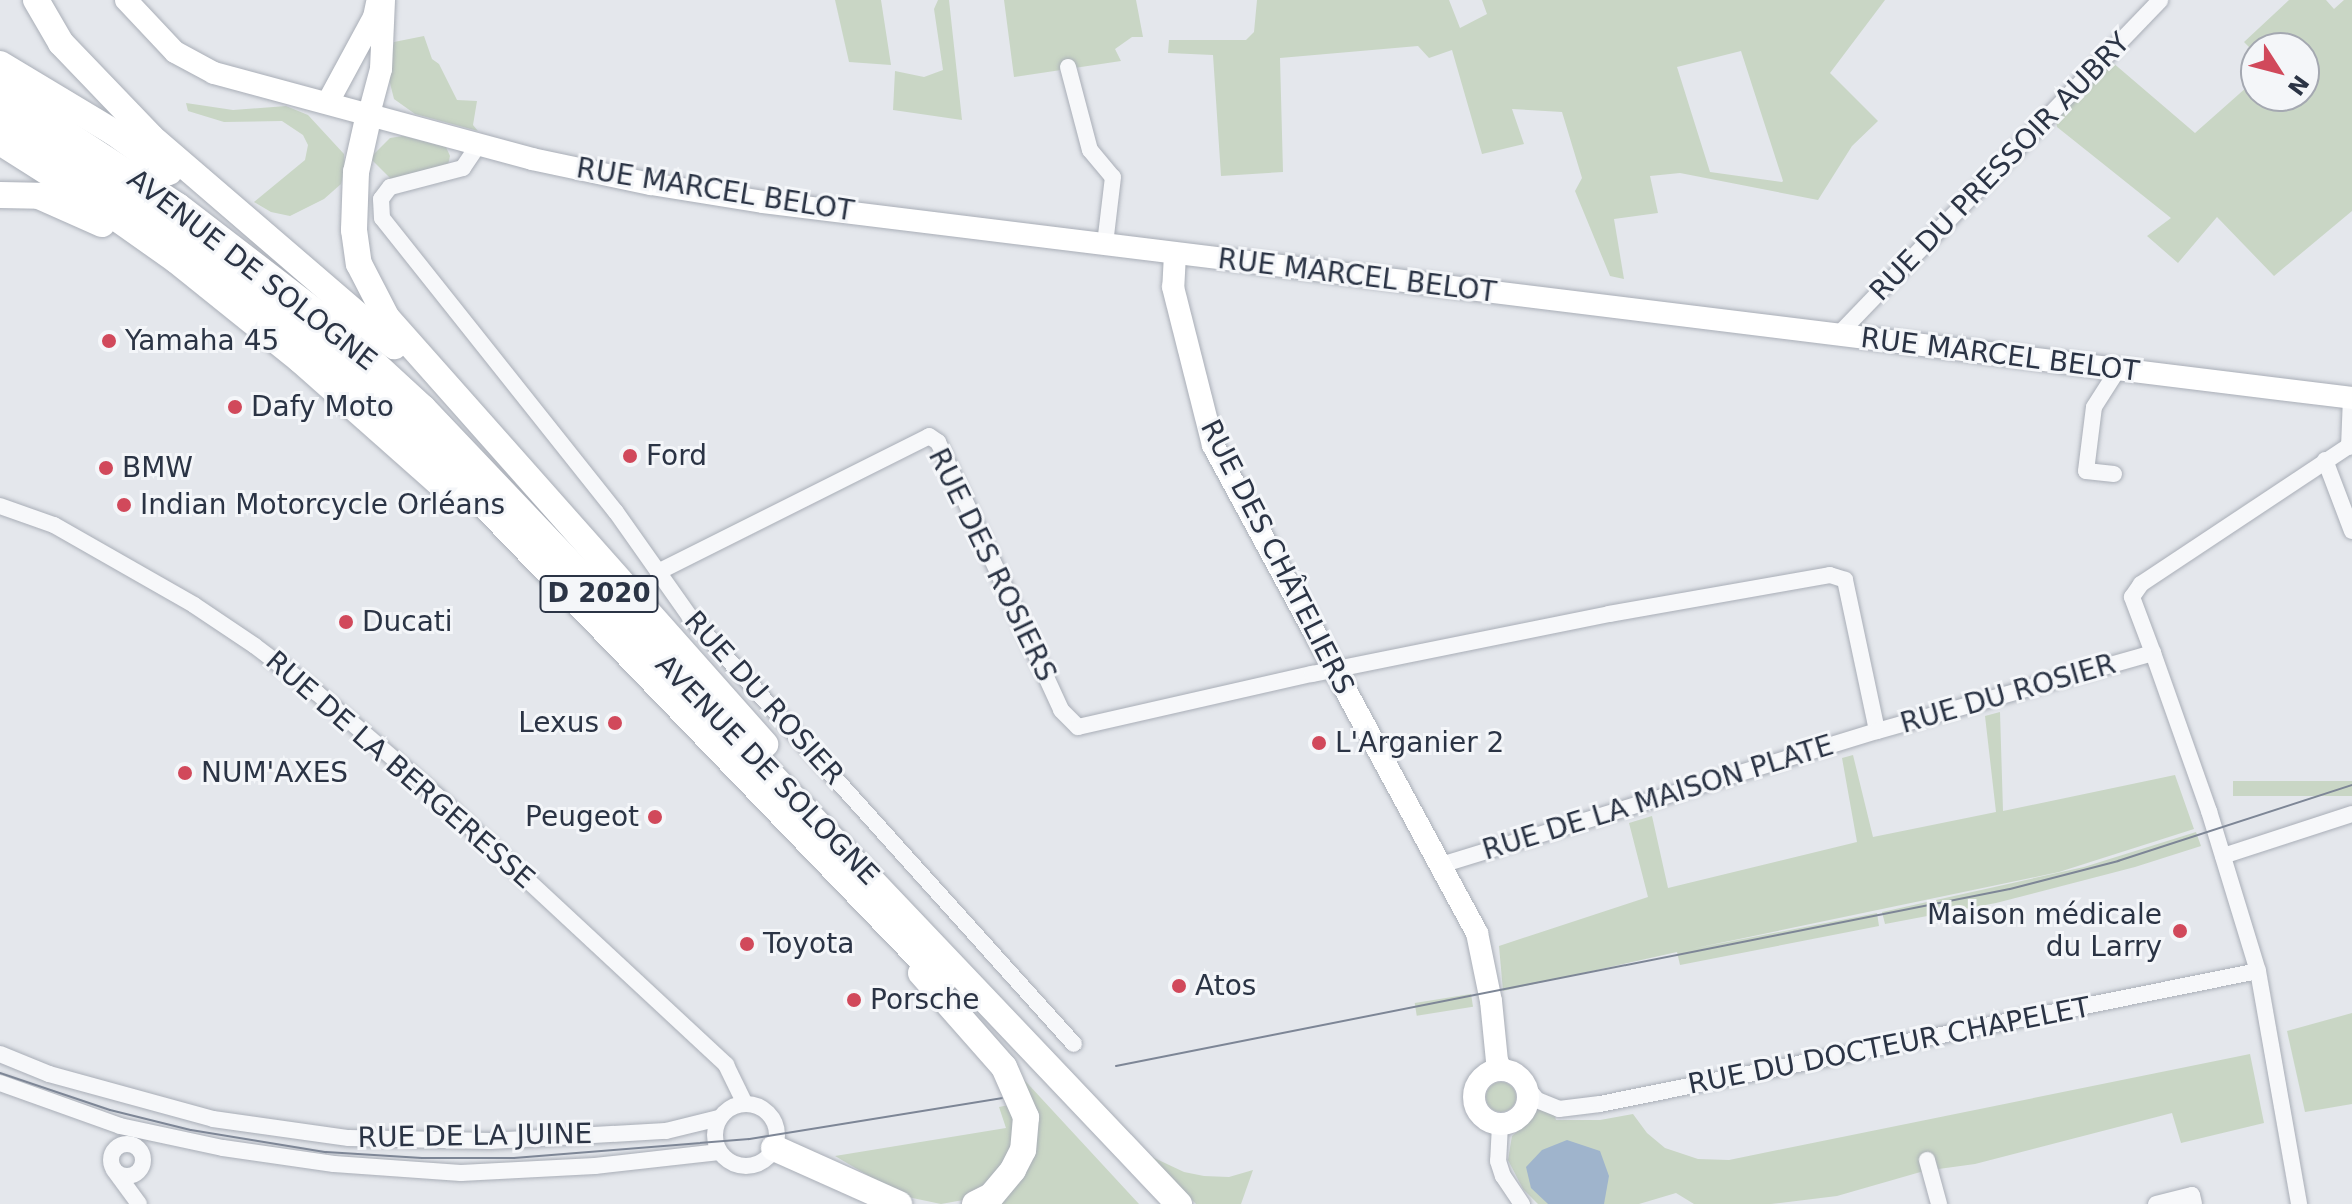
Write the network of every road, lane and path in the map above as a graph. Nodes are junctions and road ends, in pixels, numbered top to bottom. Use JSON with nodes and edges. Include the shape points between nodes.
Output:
{"nodes":[{"id":1,"x":36,"y":0,"type":"edge"},
{"id":2,"x":126,"y":0,"type":"edge"},
{"id":3,"x":377,"y":0,"type":"edge"},
{"id":4,"x":384,"y":0,"type":"edge"},
{"id":5,"x":2160,"y":0,"type":"edge"},
{"id":6,"x":0,"y":64,"type":"edge"},
{"id":7,"x":1068,"y":67,"type":"dead end"},
{"id":8,"x":0,"y":90,"type":"edge"},
{"id":9,"x":328,"y":102,"type":"junction"},
{"id":10,"x":0,"y":116,"type":"edge"},
{"id":11,"x":382,"y":117,"type":"junction"},
{"id":12,"x":0,"y":142,"type":"edge"},
{"id":13,"x":479,"y":144,"type":"junction"},
{"id":14,"x":0,"y":195,"type":"edge"},
{"id":15,"x":1105,"y":244,"type":"junction"},
{"id":16,"x":1175,"y":254,"type":"junction"},
{"id":17,"x":315,"y":276,"type":"junction"},
{"id":18,"x":232,"y":308,"type":"junction"},
{"id":19,"x":1839,"y":334,"type":"junction"},
{"id":20,"x":2117,"y":371,"type":"junction"},
{"id":21,"x":2352,"y":398,"type":"edge"},
{"id":22,"x":2350,"y":445,"type":"edge"},
{"id":23,"x":2325,"y":460,"type":"junction"},
{"id":24,"x":2114,"y":474,"type":"dead end"},
{"id":25,"x":540,"y":491,"type":"junction"},
{"id":26,"x":0,"y":506,"type":"edge"},
{"id":27,"x":2352,"y":531,"type":"edge"},
{"id":28,"x":658,"y":572,"type":"junction"},
{"id":29,"x":582,"y":609,"type":"junction"},
{"id":30,"x":2153,"y":653,"type":"junction"},
{"id":31,"x":1333,"y":670,"type":"junction"},
{"id":32,"x":1877,"y":731,"type":"junction"},
{"id":33,"x":2352,"y":814,"type":"edge"},
{"id":34,"x":787,"y":819,"type":"junction"},
{"id":35,"x":2223,"y":856,"type":"junction"},
{"id":36,"x":1441,"y":865,"type":"junction"},
{"id":37,"x":2258,"y":971,"type":"junction"},
{"id":38,"x":1074,"y":1044,"type":"dead end"},
{"id":39,"x":0,"y":1054,"type":"edge"},
{"id":40,"x":1501,"y":1069,"type":"junction"},
{"id":41,"x":0,"y":1083,"type":"edge"},
{"id":42,"x":1527,"y":1088,"type":"junction"},
{"id":43,"x":745,"y":1104,"type":"junction"},
{"id":44,"x":719,"y":1118,"type":"junction"},
{"id":45,"x":1500,"y":1125,"type":"junction"},
{"id":46,"x":774,"y":1148,"type":"junction"},
{"id":47,"x":719,"y":1152,"type":"junction"},
{"id":48,"x":1927,"y":1160,"type":"dead end"},
{"id":49,"x":1141,"y":1164,"type":"junction"},
{"id":50,"x":113,"y":1169,"type":"dead end"},
{"id":51,"x":139,"y":1204,"type":"edge"},
{"id":52,"x":899,"y":1204,"type":"edge"},
{"id":53,"x":975,"y":1204,"type":"edge"},
{"id":54,"x":1155,"y":1204,"type":"edge"},
{"id":55,"x":1179,"y":1204,"type":"edge"},
{"id":56,"x":1522,"y":1204,"type":"edge"},
{"id":57,"x":1939,"y":1204,"type":"edge"},
{"id":58,"x":2156,"y":1204,"type":"edge"},
{"id":59,"x":2194,"y":1204,"type":"edge"},
{"id":60,"x":2299,"y":1204,"type":"edge"}],
"edges":[{"from":1,"to":17,"type":"main road","via":[[61,43],[106,93],[206,187]]},
{"from":2,"to":9,"type":"main road","name":"RUE MARCEL BELOT","via":[[188,61],[214,73]]},
{"from":3,"to":9,"type":"main road","via":[[374,17]]},
{"from":4,"to":11,"type":"main road"},
{"from":5,"to":19,"type":"street","name":"RUE DU PRESSOIR AUBRY"},
{"from":6,"to":17,"type":"main road","via":[[113,132]]},
{"from":7,"to":15,"type":"street","via":[[1090,150],[1113,177]]},
{"from":8,"to":49,"type":"main road","name":"AVENUE DE SOLOGNE","number":"D 2020","via":[[178,206],[335,327],[423,408]]},
{"from":9,"to":11,"type":"main road","name":"RUE MARCEL BELOT"},
{"from":10,"to":29,"type":"main road","name":"AVENUE DE SOLOGNE","number":"D 2020","via":[[201,249],[321,346],[411,429]]},
{"from":11,"to":13,"type":"main road","name":"RUE MARCEL BELOT"},
{"from":11,"to":25,"type":"main road","via":[[356,172],[353,217],[359,264],[387,318]]},
{"from":12,"to":18,"type":"main road","via":[[177,261]]},
{"from":13,"to":15,"type":"main road","name":"RUE MARCEL BELOT","via":[[651,184],[754,201]]},
{"from":13,"to":28,"type":"street","name":"RUE DU ROSIER","via":[[463,168],[390,187],[381,199],[382,218]]},
{"from":14,"to":18,"type":"main road","via":[[39,196],[88,215]]},
{"from":15,"to":16,"type":"main road","name":"RUE MARCEL BELOT"},
{"from":16,"to":19,"type":"main road","name":"RUE MARCEL BELOT"},
{"from":16,"to":31,"type":"main road","name":"RUE DES CHÂTELIERS","via":[[1173,287],[1213,445]]},
{"from":17,"to":25,"type":"main road","via":[[437,387]]},
{"from":18,"to":29,"type":"main road","via":[[300,360]]},
{"from":19,"to":20,"type":"main road","name":"RUE MARCEL BELOT"},
{"from":20,"to":21,"type":"main road","name":"RUE MARCEL BELOT"},
{"from":20,"to":24,"type":"street","via":[[2094,407],[2086,471]]},
{"from":21,"to":22,"type":"street","name":"RUE DU ROSIER"},
{"from":22,"to":23,"type":"street","name":"RUE DU ROSIER"},
{"from":23,"to":27,"type":"street"},
{"from":23,"to":30,"type":"street","name":"RUE DU ROSIER","via":[[2141,584],[2132,597]]},
{"from":25,"to":49,"type":"main road"},
{"from":26,"to":43,"type":"street","name":"RUE DE LA BERGERESSE","via":[[54,525],[194,605],[317,693],[437,796],[726,1065]]},
{"from":28,"to":31,"type":"street","name":"RUE DES ROSIERS","via":[[929,436],[938,442],[1061,710],[1078,727]]},
{"from":28,"to":38,"type":"street","name":"RUE DU ROSIER","via":[[690,617]]},
{"from":29,"to":34,"type":"main road","name":"AVENUE DE SOLOGNE","number":"D 2020"},
{"from":30,"to":32,"type":"street","name":"RUE DU ROSIER"},
{"from":30,"to":35,"type":"street"},
{"from":31,"to":32,"type":"street","name":"RUE DU ROSIER","via":[[1830,575],[1845,580]]},
{"from":31,"to":36,"type":"main road","name":"RUE DES CHÂTELIERS"},
{"from":32,"to":36,"type":"street","name":"RUE DE LA MAISON PLATE"},
{"from":33,"to":35,"type":"street"},
{"from":34,"to":53,"type":"main road","via":[[1004,1067],[1026,1117],[1023,1150],[991,1196]]},
{"from":34,"to":54,"type":"main road","name":"AVENUE DE SOLOGNE"},
{"from":35,"to":37,"type":"street"},
{"from":36,"to":40,"type":"main road","name":"RUE DES CHÂTELIERS","via":[[1477,933]]},
{"from":37,"to":42,"type":"street","name":"RUE DU DOCTEUR CHAPELET","via":[[1600,1104],[1559,1109],[1537,1100]]},
{"from":37,"to":60,"type":"street"},
{"from":39,"to":44,"type":"street","name":"RUE DE LA JUINE","via":[[49,1074],[213,1119],[349,1138],[490,1141],[666,1131]]},
{"from":40,"to":42,"type":"main road","via":[[1517,1074]]},
{"from":40,"to":45,"type":"main road","via":[[1479,1081],[1474,1100],[1480,1114]]},
{"from":41,"to":47,"type":"street","name":"RUE DE LA JUINE","via":[[120,1126],[334,1164],[461,1173]]},
{"from":42,"to":45,"type":"main road","via":[[1523,1113]]},
{"from":43,"to":44,"type":"street"},
{"from":43,"to":46,"type":"street","via":[[764,1109],[771,1117],[777,1135]]},
{"from":44,"to":47,"type":"street","via":[[714,1133]]},
{"from":45,"to":56,"type":"street","via":[[1498,1161]]},
{"from":46,"to":47,"type":"street","via":[[763,1161],[745,1166]]},
{"from":46,"to":52,"type":"main road"},
{"from":48,"to":57,"type":"street"},
{"from":49,"to":55,"type":"main road","name":"AVENUE DE SOLOGNE"},
{"from":50,"to":51,"type":"street"},
{"from":58,"to":59,"type":"street","via":[[2192,1195]]}]}
